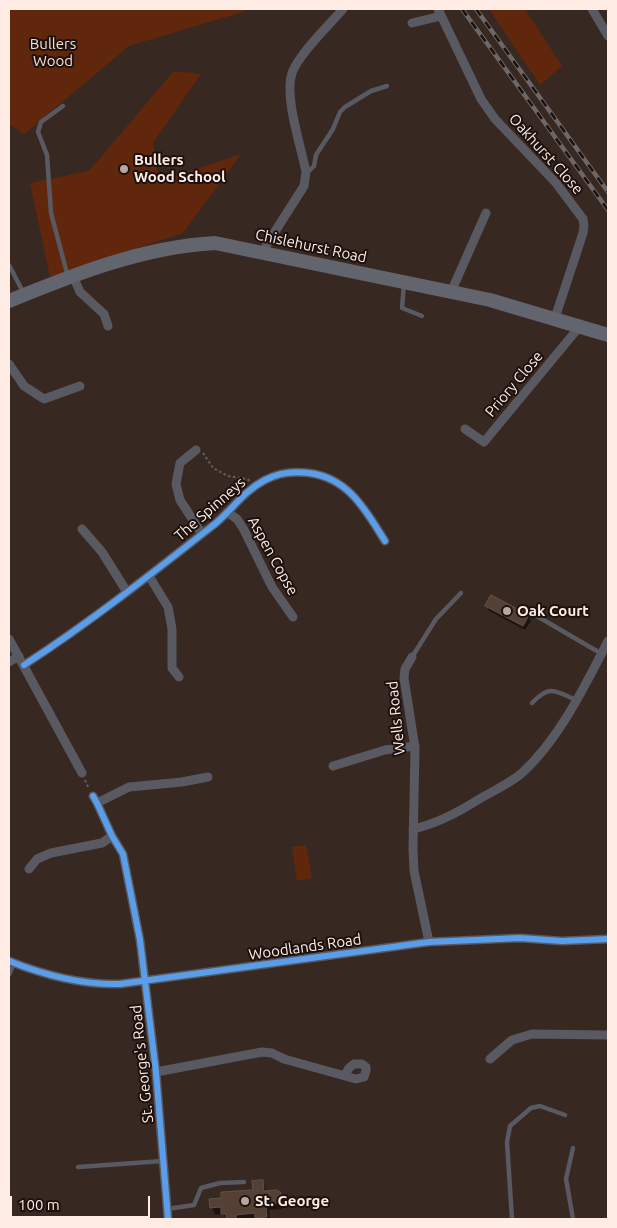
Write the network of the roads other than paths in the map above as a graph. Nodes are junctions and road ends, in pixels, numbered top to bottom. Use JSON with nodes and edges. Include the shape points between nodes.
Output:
{"nodes":[{"id":1,"x":343,"y":9,"type":"edge"},
{"id":2,"x":592,"y":9,"type":"edge"},
{"id":3,"x":440,"y":12,"type":"edge"},
{"id":4,"x":412,"y":23,"type":"dead end"},
{"id":5,"x":608,"y":36,"type":"edge"},
{"id":6,"x":387,"y":86,"type":"dead end"},
{"id":7,"x":62,"y":106,"type":"dead end"},
{"id":8,"x":305,"y":170,"type":"junction"},
{"id":9,"x":486,"y":213,"type":"dead end"},
{"id":10,"x":263,"y":254,"type":"junction"},
{"id":11,"x":9,"y":265,"type":"edge"},
{"id":12,"x":70,"y":277,"type":"junction"},
{"id":13,"x":404,"y":282,"type":"junction"},
{"id":14,"x":451,"y":292,"type":"junction"},
{"id":15,"x":24,"y":295,"type":"junction"},
{"id":16,"x":9,"y":301,"type":"edge"},
{"id":17,"x":422,"y":316,"type":"dead end"},
{"id":18,"x":555,"y":318,"type":"junction"},
{"id":19,"x":108,"y":326,"type":"dead end"},
{"id":20,"x":580,"y":326,"type":"junction"},
{"id":21,"x":608,"y":335,"type":"edge"},
{"id":22,"x":9,"y":364,"type":"edge"},
{"id":23,"x":80,"y":386,"type":"dead end"},
{"id":24,"x":466,"y":429,"type":"dead end"},
{"id":25,"x":196,"y":450,"type":"road end"},
{"id":26,"x":227,"y":512,"type":"junction"},
{"id":27,"x":82,"y":530,"type":"dead end"},
{"id":28,"x":202,"y":534,"type":"junction"},
{"id":29,"x":385,"y":541,"type":"dead end"},
{"id":30,"x":149,"y":576,"type":"junction"},
{"id":31,"x":127,"y":592,"type":"junction"},
{"id":32,"x":462,"y":593,"type":"dead end"},
{"id":33,"x":535,"y":615,"type":"dead end"},
{"id":34,"x":293,"y":617,"type":"dead end"},
{"id":35,"x":9,"y":639,"type":"edge"},
{"id":36,"x":608,"y":642,"type":"edge"},
{"id":37,"x":602,"y":654,"type":"junction"},
{"id":38,"x":19,"y":656,"type":"junction"},
{"id":39,"x":412,"y":657,"type":"joint"},
{"id":40,"x":9,"y":662,"type":"edge"},
{"id":41,"x":24,"y":665,"type":"junction"},
{"id":42,"x":178,"y":677,"type":"dead end"},
{"id":43,"x":578,"y":701,"type":"junction"},
{"id":44,"x":532,"y":703,"type":"dead end"},
{"id":45,"x":415,"y":746,"type":"junction"},
{"id":46,"x":333,"y":766,"type":"dead end"},
{"id":47,"x":82,"y":773,"type":"road end"},
{"id":48,"x":208,"y":777,"type":"dead end"},
{"id":49,"x":413,"y":829,"type":"junction"},
{"id":50,"x":112,"y":836,"type":"junction"},
{"id":51,"x":29,"y":869,"type":"dead end"},
{"id":52,"x":608,"y":938,"type":"edge"},
{"id":53,"x":429,"y":942,"type":"junction"},
{"id":54,"x":12,"y":962,"type":"edge"},
{"id":55,"x":9,"y":975,"type":"edge"},
{"id":56,"x":146,"y":981,"type":"junction"},
{"id":57,"x":608,"y":1035,"type":"edge"},
{"id":58,"x":490,"y":1059,"type":"dead end"},
{"id":59,"x":156,"y":1072,"type":"junction"},
{"id":60,"x":345,"y":1075,"type":"dead end"},
{"id":61,"x":565,"y":1114,"type":"dead end"},
{"id":62,"x":573,"y":1148,"type":"dead end"},
{"id":63,"x":163,"y":1161,"type":"junction"},
{"id":64,"x":78,"y":1167,"type":"dead end"},
{"id":65,"x":244,"y":1182,"type":"dead end"},
{"id":66,"x":167,"y":1209,"type":"junction"},
{"id":67,"x":168,"y":1219,"type":"edge"},
{"id":68,"x":512,"y":1219,"type":"edge"},
{"id":69,"x":573,"y":1219,"type":"edge"}],
"edges":[{"from":1,"to":8,"type":"street","via":[[292,72],[289,93]]},
{"from":2,"to":5,"type":"street"},
{"from":3,"to":4,"type":"street","name":"Oakhurst Close"},
{"from":3,"to":18,"type":"street","name":"Oakhurst Close","via":[[481,99],[495,119],[556,182],[583,219],[583,233]]},
{"from":6,"to":8,"type":"lane","via":[[340,112],[316,155],[314,166]]},
{"from":7,"to":12,"type":"lane","via":[[41,122],[38,132],[48,155],[51,213]]},
{"from":8,"to":10,"type":"street","via":[[304,186]]},
{"from":9,"to":14,"type":"street"},
{"from":10,"to":12,"type":"main road","name":"Chislehurst Road","via":[[216,243],[174,246]]},
{"from":10,"to":13,"type":"main road","name":"Chislehurst Road"},
{"from":11,"to":15,"type":"lane"},
{"from":12,"to":15,"type":"main road","name":"Chislehurst Road"},
{"from":12,"to":19,"type":"street","via":[[80,292],[104,314]]},
{"from":13,"to":14,"type":"main road","name":"Chislehurst Road"},
{"from":13,"to":17,"type":"lane","via":[[402,308]]},
{"from":14,"to":18,"type":"main road","name":"Chislehurst Road"},
{"from":15,"to":16,"type":"main road","name":"Chislehurst Road"},
{"from":18,"to":20,"type":"main road","name":"Chislehurst Road"},
{"from":20,"to":21,"type":"main road","name":"Chislehurst Road"},
{"from":20,"to":24,"type":"street","name":"Priory Close","via":[[484,442]]},
{"from":22,"to":23,"type":"street","via":[[24,386],[44,399]]},
{"from":25,"to":28,"type":"street","name":"The Spinneys","via":[[180,463],[176,484],[180,500]]},
{"from":26,"to":28,"type":"street","name":"The Spinneys"},
{"from":26,"to":29,"type":"street","name":"The Spinneys","via":[[255,486],[280,474],[308,473],[340,483],[353,494]]},
{"from":26,"to":34,"type":"street","name":"Aspen Copse","via":[[243,528],[272,587]]},
{"from":27,"to":31,"type":"street","via":[[102,552]]},
{"from":28,"to":30,"type":"street","name":"The Spinneys"},
{"from":30,"to":31,"type":"street","name":"The Spinneys"},
{"from":30,"to":42,"type":"street","via":[[168,607],[172,629],[172,668]]},
{"from":31,"to":41,"type":"street","name":"The Spinneys"},
{"from":32,"to":39,"type":"lane","name":"Wells Road","via":[[436,619]]},
{"from":33,"to":37,"type":"lane"},
{"from":35,"to":38,"type":"street"},
{"from":36,"to":37,"type":"street"},
{"from":37,"to":43,"type":"street"},
{"from":38,"to":40,"type":"street"},
{"from":38,"to":41,"type":"street"},
{"from":39,"to":45,"type":"street","name":"Wells Road","via":[[404,678]]},
{"from":41,"to":47,"type":"street"},
{"from":43,"to":44,"type":"lane","via":[[550,690]]},
{"from":43,"to":49,"type":"street","via":[[521,774],[457,813]]},
{"from":45,"to":46,"type":"street","via":[[385,750]]},
{"from":45,"to":49,"type":"street","name":"Wells Road"},
{"from":48,"to":50,"type":"street","name":"St. George's Road","via":[[129,787],[95,800]]},
{"from":49,"to":53,"type":"street","name":"Wells Road","via":[[414,871]]},
{"from":50,"to":51,"type":"street","via":[[102,843],[51,853],[37,859]]},
{"from":50,"to":56,"type":"street","name":"St. George's Road","via":[[122,854]]},
{"from":52,"to":53,"type":"street","name":"Woodlands Road"},
{"from":53,"to":56,"type":"street","name":"Woodlands Road"},
{"from":54,"to":55,"type":"lane"},
{"from":54,"to":56,"type":"street","name":"Woodlands Road","via":[[36,972],[92,983]]},
{"from":56,"to":59,"type":"street","name":"St. George's Road"},
{"from":57,"to":58,"type":"street","via":[[532,1034],[512,1040]]},
{"from":59,"to":60,"type":"street","via":[[262,1052]]},
{"from":59,"to":63,"type":"street","name":"St. George's Road"},
{"from":61,"to":68,"type":"lane","via":[[540,1106],[531,1108],[510,1126],[506,1142]]},
{"from":62,"to":69,"type":"lane","via":[[566,1179]]},
{"from":63,"to":64,"type":"lane"},
{"from":63,"to":66,"type":"street","name":"St. George's Road"},
{"from":65,"to":66,"type":"lane","via":[[201,1188],[194,1205]]},
{"from":66,"to":67,"type":"street","name":"St. George's Road"}]}
